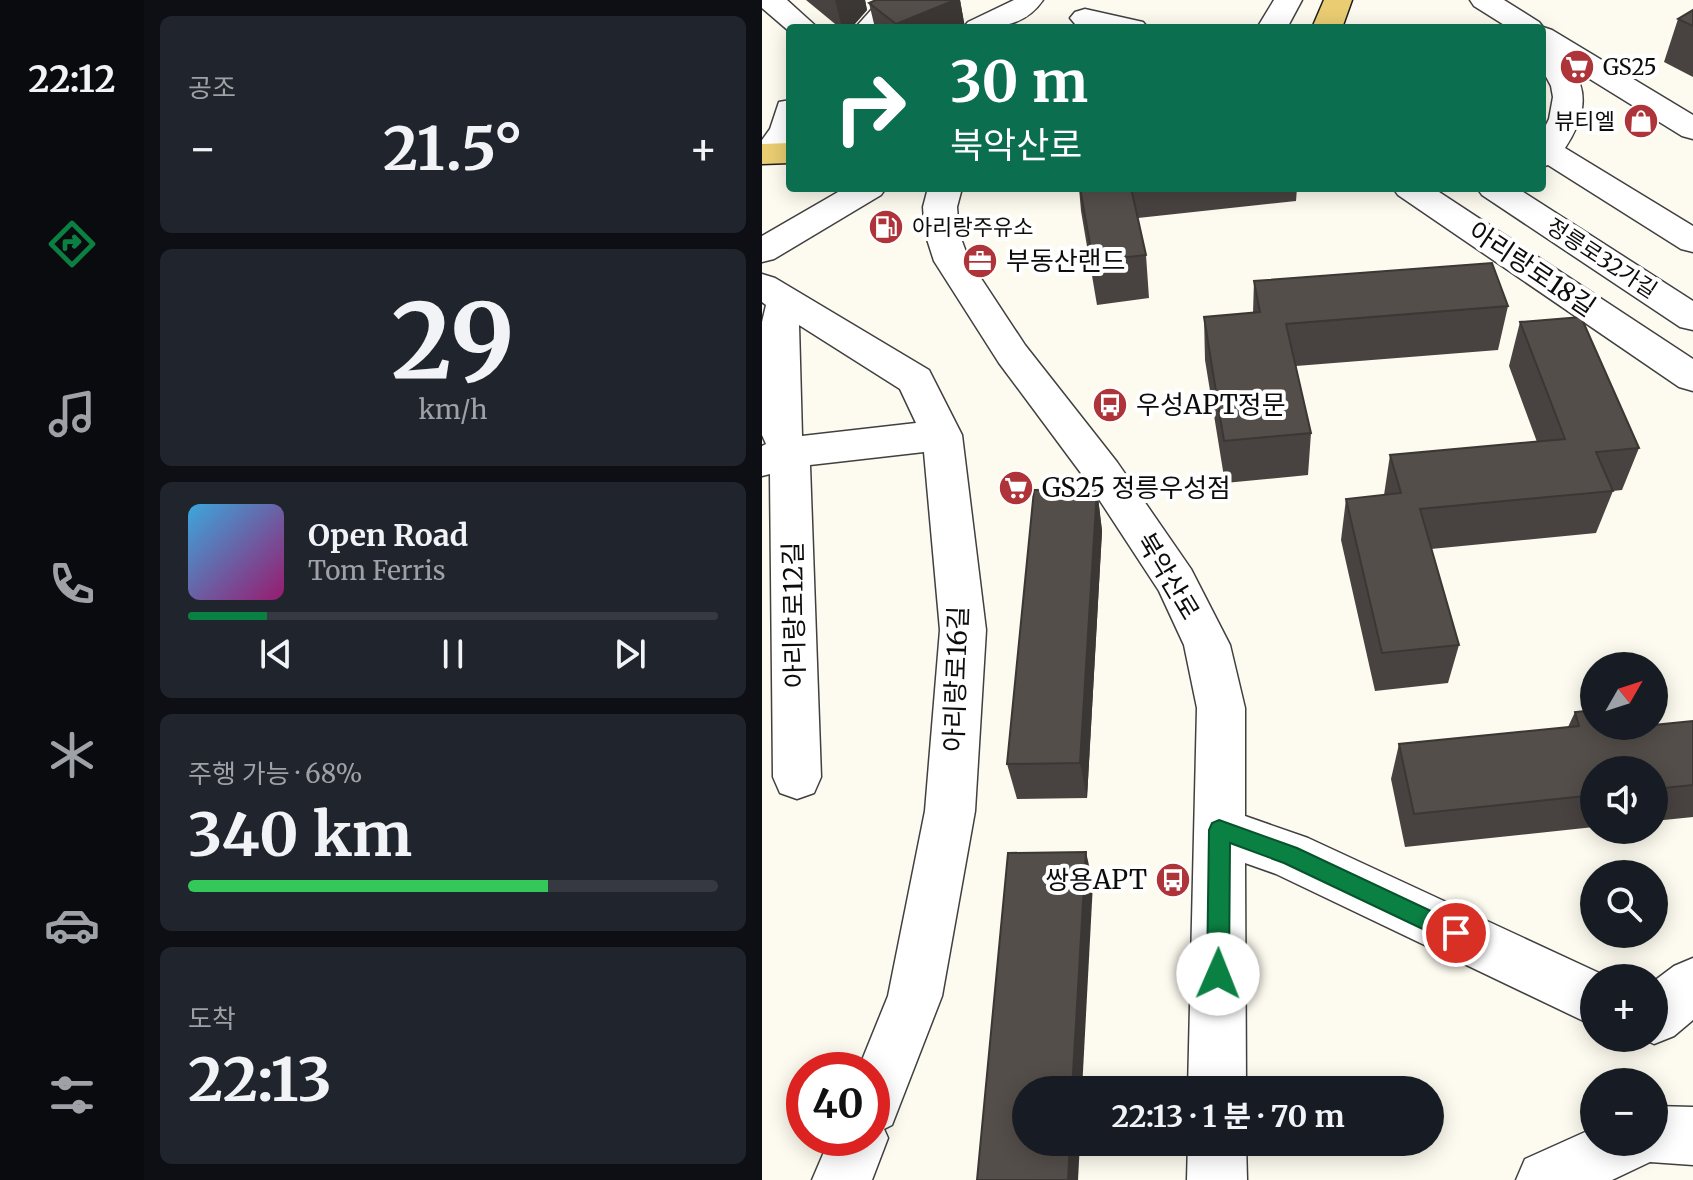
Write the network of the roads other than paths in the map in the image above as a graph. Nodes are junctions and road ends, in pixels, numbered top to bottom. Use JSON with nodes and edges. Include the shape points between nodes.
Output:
{"nodes":[{"id":1,"x":770,"y":0,"type":"edge"},
{"id":2,"x":1029,"y":0,"type":"edge"},
{"id":3,"x":1288,"y":0,"type":"edge"},
{"id":4,"x":1338,"y":0,"type":"edge"},
{"id":5,"x":1484,"y":0,"type":"edge"},
{"id":6,"x":893,"y":1,"type":"edge"},
{"id":7,"x":1087,"y":15,"type":"edge"},
{"id":8,"x":798,"y":24,"type":"edge"},
{"id":9,"x":873,"y":24,"type":"edge"},
{"id":10,"x":987,"y":24,"type":"edge"},
{"id":11,"x":1119,"y":24,"type":"edge"},
{"id":12,"x":1274,"y":24,"type":"edge"},
{"id":13,"x":1329,"y":24,"type":"edge"},
{"id":14,"x":1523,"y":24,"type":"edge"},
{"id":15,"x":1546,"y":38,"type":"edge"},
{"id":16,"x":1546,"y":55,"type":"edge"},
{"id":17,"x":1693,"y":129,"type":"edge"},
{"id":18,"x":786,"y":130,"type":"edge"},
{"id":19,"x":1550,"y":147,"type":"edge"},
{"id":20,"x":773,"y":154,"type":"edge"},
{"id":21,"x":862,"y":192,"type":"edge"},
{"id":22,"x":944,"y":192,"type":"edge"},
{"id":23,"x":1451,"y":192,"type":"edge"},
{"id":24,"x":1501,"y":192,"type":"edge"},
{"id":25,"x":1423,"y":197,"type":"edge"},
{"id":26,"x":1693,"y":209,"type":"edge"},
{"id":27,"x":1693,"y":241,"type":"edge"},
{"id":28,"x":762,"y":251,"type":"edge"},
{"id":29,"x":773,"y":294,"type":"edge"},
{"id":30,"x":1685,"y":301,"type":"edge"},
{"id":31,"x":1627,"y":333,"type":"junction"},
{"id":32,"x":1693,"y":377,"type":"edge"},
{"id":33,"x":942,"y":435,"type":"junction"},
{"id":34,"x":775,"y":456,"type":"edge"},
{"id":35,"x":797,"y":777,"type":"dead end"},
{"id":36,"x":1219,"y":830,"type":"junction"},
{"id":37,"x":1693,"y":985,"type":"edge"},
{"id":38,"x":1580,"y":992,"type":"edge"},
{"id":39,"x":1668,"y":1005,"type":"edge"},
{"id":40,"x":890,"y":1059,"type":"edge"},
{"id":41,"x":1217,"y":1076,"type":"edge"},
{"id":42,"x":1668,"y":1135,"type":"edge"},
{"id":43,"x":1693,"y":1136,"type":"edge"},
{"id":44,"x":852,"y":1156,"type":"edge"},
{"id":45,"x":1217,"y":1156,"type":"edge"},
{"id":46,"x":1598,"y":1156,"type":"edge"},
{"id":47,"x":842,"y":1180,"type":"edge"},
{"id":48,"x":1217,"y":1180,"type":"edge"},
{"id":49,"x":1546,"y":1180,"type":"edge"}],
"edges":[{"from":1,"to":8,"type":"street"},
{"from":2,"to":10,"type":"street","via":[[1022,9]]},
{"from":3,"to":12,"type":"street"},
{"from":4,"to":13,"type":"main road"},
{"from":5,"to":14,"type":"street"},
{"from":6,"to":9,"type":"street"},
{"from":7,"to":11,"type":"street"},
{"from":15,"to":17,"type":"street"},
{"from":16,"to":19,"type":"street","via":[[1569,91]]},
{"from":18,"to":20,"type":"street"},
{"from":19,"to":26,"type":"street"},
{"from":19,"to":27,"type":"street"},
{"from":21,"to":28,"type":"street"},
{"from":22,"to":36,"type":"street","name":"북악산로","via":[[942,233],[952,261],[1012,354],[1103,473],[1176,581],[1207,645],[1221,708]]},
{"from":23,"to":25,"type":"street","name":"아리랑로18길"},
{"from":24,"to":30,"type":"street","name":"정릉로32가길"},
{"from":25,"to":31,"type":"street","name":"아리랑로18길"},
{"from":29,"to":33,"type":"street","name":"아리랑로16길","via":[[915,380]]},
{"from":29,"to":34,"type":"street","name":"아리랑로12길","via":[[780,324],[781,433]]},
{"from":30,"to":31,"type":"street"},
{"from":31,"to":32,"type":"street","name":"아리랑로18길"},
{"from":33,"to":34,"type":"street"},
{"from":33,"to":40,"type":"street","name":"아리랑로16길","via":[[963,630],[950,811],[915,996]]},
{"from":34,"to":35,"type":"street","name":"아리랑로12길"},
{"from":36,"to":38,"type":"street","via":[[1290,855]]},
{"from":36,"to":41,"type":"street","name":"북악산로"},
{"from":37,"to":39,"type":"street"},
{"from":42,"to":43,"type":"street"},
{"from":44,"to":47,"type":"street"},
{"from":45,"to":48,"type":"street"},
{"from":46,"to":49,"type":"street"}]}
